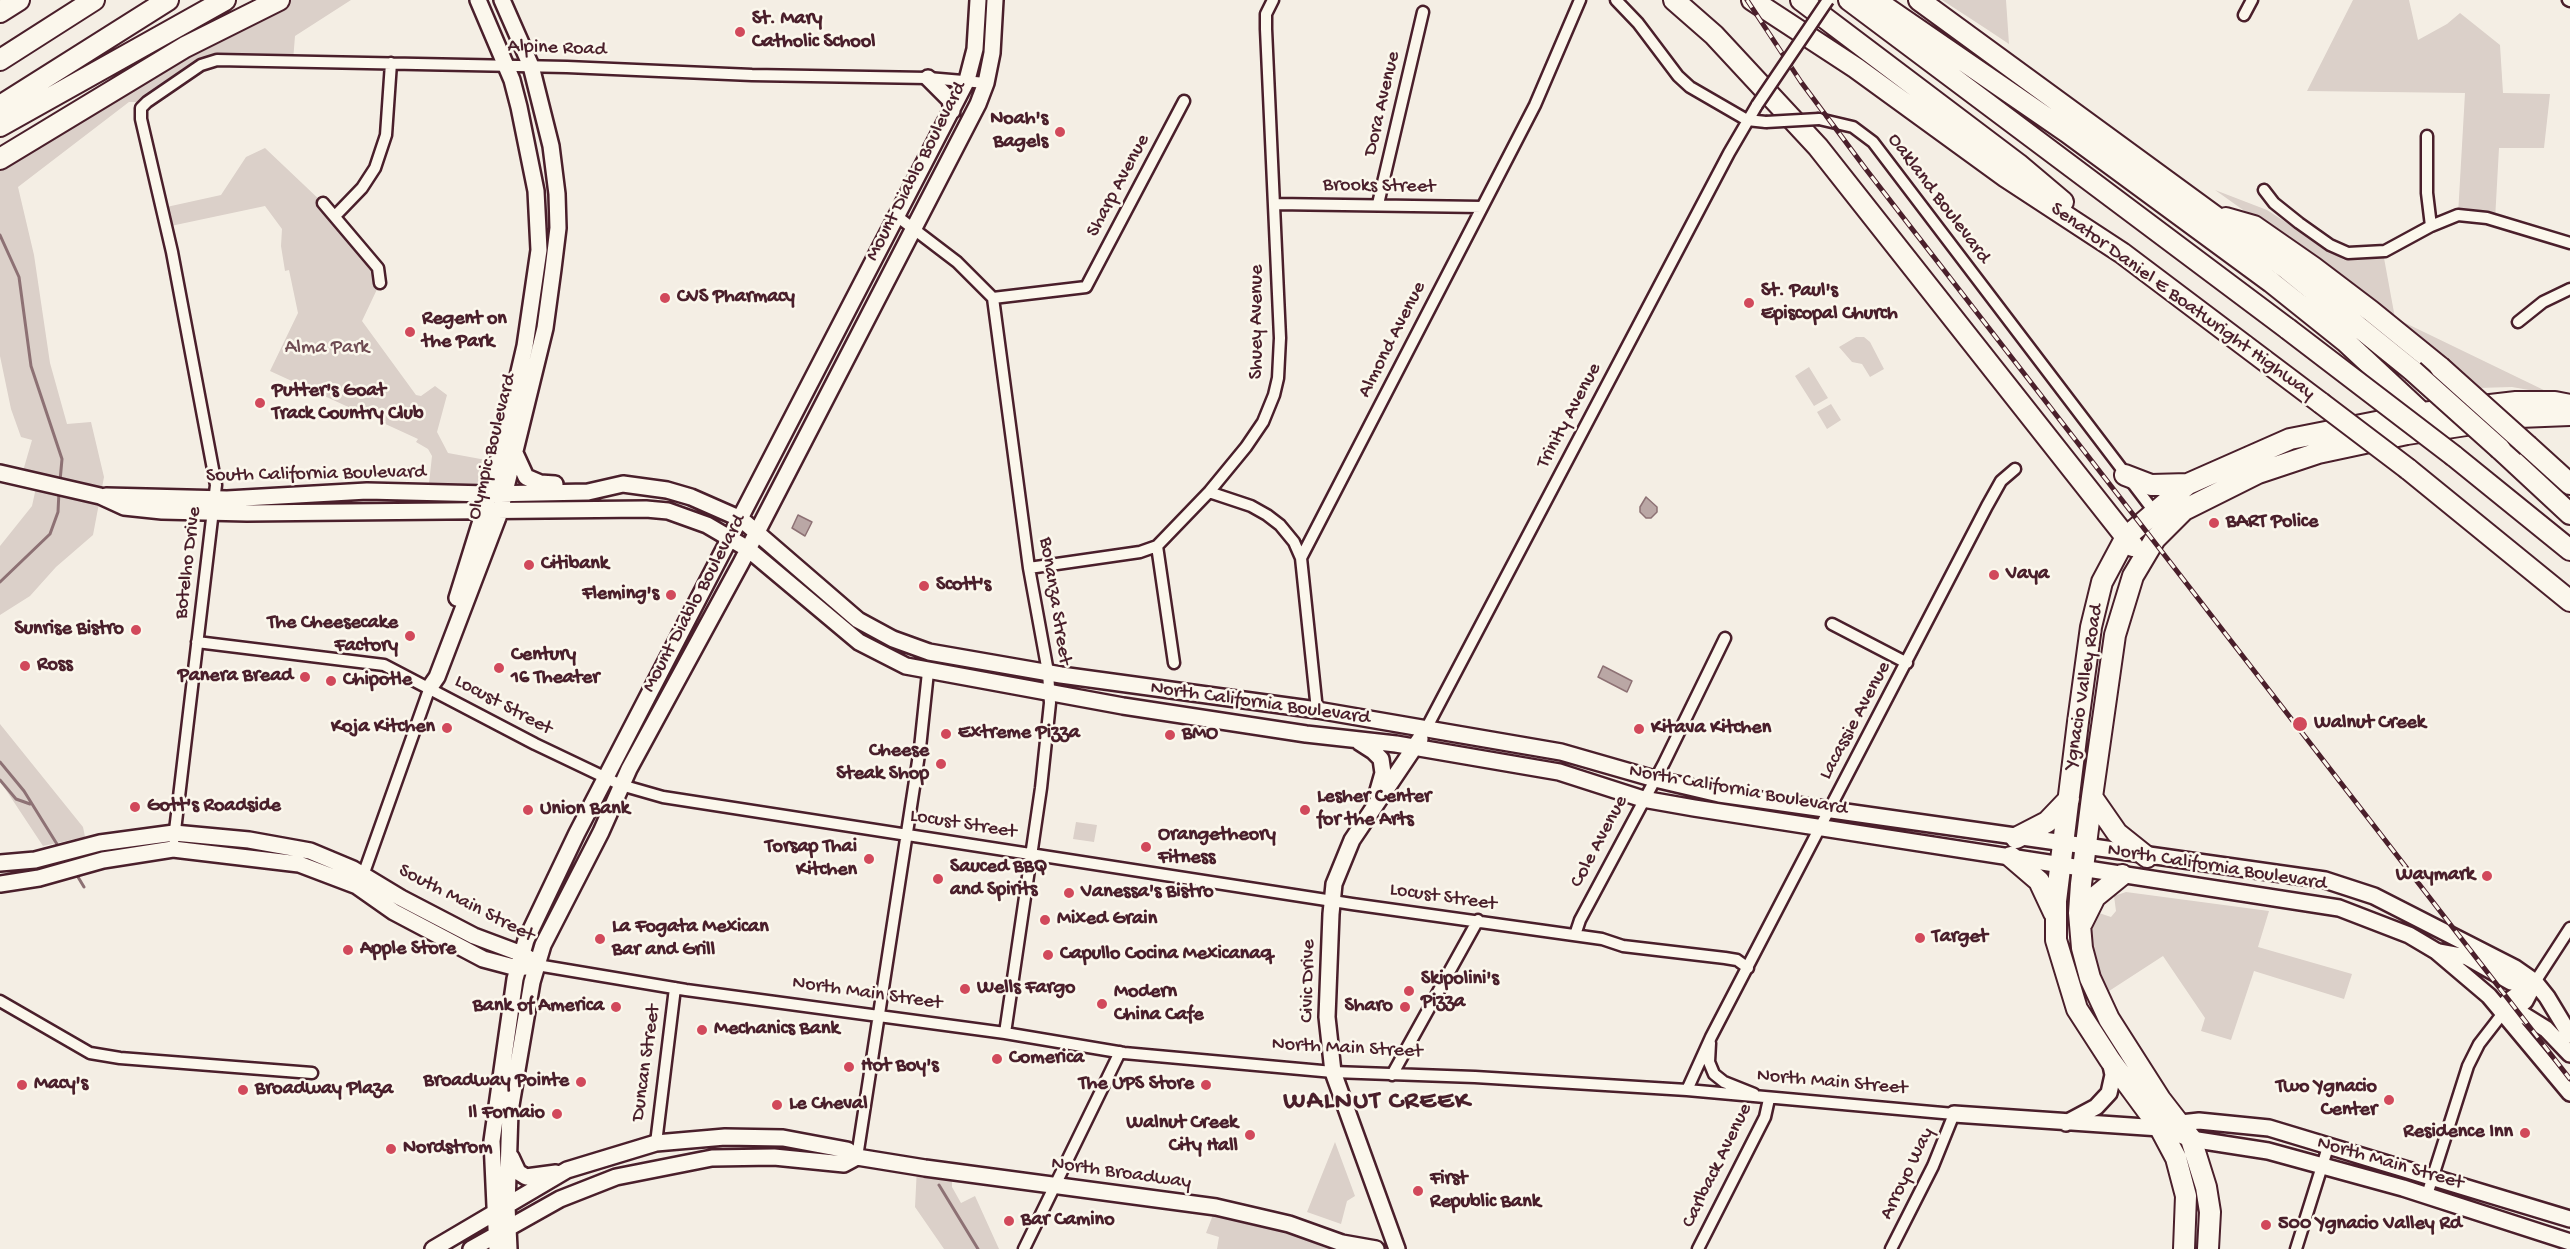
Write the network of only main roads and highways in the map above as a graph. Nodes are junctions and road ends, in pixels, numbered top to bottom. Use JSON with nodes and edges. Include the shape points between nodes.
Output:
{"nodes":[{"id":1,"x":19,"y":0,"type":"edge"},
{"id":2,"x":94,"y":0,"type":"edge"},
{"id":3,"x":168,"y":0,"type":"edge"},
{"id":4,"x":225,"y":0,"type":"edge"},
{"id":5,"x":279,"y":0,"type":"edge"},
{"id":6,"x":478,"y":0,"type":"edge"},
{"id":7,"x":502,"y":0,"type":"edge"},
{"id":8,"x":978,"y":0,"type":"edge"},
{"id":9,"x":996,"y":0,"type":"edge"},
{"id":10,"x":1674,"y":0,"type":"edge"},
{"id":11,"x":1693,"y":0,"type":"edge"},
{"id":12,"x":1752,"y":0,"type":"edge"},
{"id":13,"x":1801,"y":0,"type":"edge"},
{"id":14,"x":1850,"y":0,"type":"edge"},
{"id":15,"x":1875,"y":0,"type":"edge"},
{"id":16,"x":1920,"y":0,"type":"edge"},
{"id":17,"x":0,"y":12,"type":"edge"},
{"id":18,"x":0,"y":60,"type":"edge"},
{"id":19,"x":928,"y":78,"type":"road end"},
{"id":20,"x":952,"y":111,"type":"junction"},
{"id":21,"x":6,"y":112,"type":"edge"},
{"id":22,"x":1818,"y":147,"type":"junction"},
{"id":23,"x":0,"y":159,"type":"edge"},
{"id":24,"x":2212,"y":213,"type":"junction"},
{"id":25,"x":2122,"y":253,"type":"junction"},
{"id":26,"x":2570,"y":405,"type":"edge"},
{"id":27,"x":2422,"y":412,"type":"junction"},
{"id":28,"x":2570,"y":415,"type":"edge"},
{"id":29,"x":2407,"y":434,"type":"junction"},
{"id":30,"x":515,"y":453,"type":"junction"},
{"id":31,"x":0,"y":473,"type":"edge"},
{"id":32,"x":2125,"y":475,"type":"road end"},
{"id":33,"x":2188,"y":484,"type":"junction"},
{"id":34,"x":2570,"y":484,"type":"edge"},
{"id":35,"x":606,"y":486,"type":"junction"},
{"id":36,"x":488,"y":494,"type":"junction"},
{"id":37,"x":505,"y":494,"type":"junction"},
{"id":38,"x":214,"y":506,"type":"junction"},
{"id":39,"x":484,"y":512,"type":"junction"},
{"id":40,"x":500,"y":512,"type":"junction"},
{"id":41,"x":2570,"y":514,"type":"edge"},
{"id":42,"x":2160,"y":518,"type":"junction"},
{"id":43,"x":741,"y":519,"type":"junction"},
{"id":44,"x":758,"y":531,"type":"junction"},
{"id":45,"x":2126,"y":537,"type":"junction"},
{"id":46,"x":732,"y":538,"type":"junction"},
{"id":47,"x":748,"y":549,"type":"junction"},
{"id":48,"x":2570,"y":550,"type":"edge"},
{"id":49,"x":2142,"y":556,"type":"junction"},
{"id":50,"x":2570,"y":601,"type":"edge"},
{"id":51,"x":1426,"y":729,"type":"junction"},
{"id":52,"x":1354,"y":740,"type":"junction"},
{"id":53,"x":1416,"y":747,"type":"junction"},
{"id":54,"x":2092,"y":797,"type":"junction"},
{"id":55,"x":2069,"y":799,"type":"junction"},
{"id":56,"x":1374,"y":807,"type":"junction"},
{"id":57,"x":2016,"y":838,"type":"junction"},
{"id":58,"x":2064,"y":845,"type":"junction"},
{"id":59,"x":2086,"y":848,"type":"junction"},
{"id":60,"x":2011,"y":857,"type":"junction"},
{"id":61,"x":2147,"y":857,"type":"junction"},
{"id":62,"x":0,"y":863,"type":"edge"},
{"id":63,"x":2061,"y":866,"type":"junction"},
{"id":64,"x":2083,"y":870,"type":"junction"},
{"id":65,"x":2122,"y":875,"type":"junction"},
{"id":66,"x":361,"y":881,"type":"junction"},
{"id":67,"x":0,"y":884,"type":"edge"},
{"id":68,"x":2056,"y":917,"type":"junction"},
{"id":69,"x":2080,"y":925,"type":"junction"},
{"id":70,"x":2436,"y":951,"type":"junction"},
{"id":71,"x":519,"y":961,"type":"junction"},
{"id":72,"x":537,"y":964,"type":"junction"},
{"id":73,"x":2535,"y":982,"type":"junction"},
{"id":74,"x":2504,"y":1012,"type":"junction"},
{"id":75,"x":2570,"y":1035,"type":"edge"},
{"id":76,"x":2570,"y":1054,"type":"edge"},
{"id":77,"x":2110,"y":1060,"type":"junction"},
{"id":78,"x":2570,"y":1093,"type":"edge"},
{"id":79,"x":1954,"y":1114,"type":"road end"},
{"id":80,"x":2065,"y":1123,"type":"junction"},
{"id":81,"x":2169,"y":1125,"type":"junction"},
{"id":82,"x":2192,"y":1139,"type":"junction"},
{"id":83,"x":508,"y":1150,"type":"junction"},
{"id":84,"x":857,"y":1157,"type":"junction"},
{"id":85,"x":567,"y":1170,"type":"junction"},
{"id":86,"x":501,"y":1209,"type":"junction"},
{"id":87,"x":2570,"y":1219,"type":"edge"},
{"id":88,"x":500,"y":1237,"type":"edge"},
{"id":89,"x":2570,"y":1242,"type":"edge"},
{"id":90,"x":433,"y":1249,"type":"edge"},
{"id":91,"x":471,"y":1249,"type":"edge"},
{"id":92,"x":509,"y":1249,"type":"edge"},
{"id":93,"x":1376,"y":1249,"type":"edge"},
{"id":94,"x":1397,"y":1249,"type":"edge"},
{"id":95,"x":2184,"y":1249,"type":"edge"},
{"id":96,"x":2208,"y":1249,"type":"edge"}],
"edges":[{"from":1,"to":17,"type":"highway"},
{"from":2,"to":18,"type":"highway"},
{"from":3,"to":21,"type":"highway"},
{"from":4,"to":21,"type":"highway"},
{"from":5,"to":23,"type":"highway","via":[[185,47]]},
{"from":6,"to":36,"type":"main road","name":"Olympic Boulevard","via":[[519,107],[536,191],[539,250],[525,346]]},
{"from":7,"to":30,"type":"main road","name":"Olympic Boulevard","via":[[531,66],[551,146],[558,228],[547,318]]},
{"from":8,"to":20,"type":"main road","name":"Mount Diablo Boulevard","via":[[975,49],[967,80]]},
{"from":9,"to":44,"type":"main road","name":"Mount Diablo Boulevard","via":[[992,53],[978,104]]},
{"from":10,"to":22,"type":"highway","via":[[1714,35]]},
{"from":11,"to":22,"type":"highway","via":[[1750,56]]},
{"from":12,"to":25,"type":"highway","name":"Senator Daniel E Boatwright Highway"},
{"from":13,"to":25,"type":"highway","via":[[2018,164]]},
{"from":14,"to":48,"type":"highway","name":"Senator Daniel E Boatwright Highway","bridge":true,"via":[[2288,329]]},
{"from":15,"to":27,"type":"highway","via":[[2058,126],[2253,268],[2327,326]]},
{"from":16,"to":24,"type":"highway"},
{"from":19,"to":20,"type":"main road","via":[[950,100]]},
{"from":20,"to":43,"type":"main road","name":"Mount Diablo Boulevard"},
{"from":22,"to":45,"type":"highway"},
{"from":24,"to":34,"type":"highway","bridge":true,"via":[[2254,226],[2371,311]]},
{"from":24,"to":41,"type":"highway","bridge":true,"via":[[2324,297],[2413,371]]},
{"from":25,"to":50,"type":"highway","name":"Senator Daniel E Boatwright Highway","bridge":true,"via":[[2408,469]]},
{"from":26,"to":27,"type":"highway","name":"Ygnacio Valley Road","via":[[2516,402]]},
{"from":27,"to":29,"type":"highway","via":[[2422,424]]},
{"from":27,"to":33,"type":"highway","name":"Ygnacio Valley Road","via":[[2290,439]]},
{"from":28,"to":29,"type":"highway","name":"Ygnacio Valley Road","via":[[2519,417]]},
{"from":29,"to":42,"type":"highway","name":"Ygnacio Valley Road","via":[[2318,453],[2258,473]]},
{"from":30,"to":35,"type":"main road","via":[[521,471],[540,483]]},
{"from":30,"to":37,"type":"main road","name":"Olympic Boulevard"},
{"from":31,"to":38,"type":"main road","name":"South California Boulevard","via":[[100,496],[124,507]]},
{"from":32,"to":33,"type":"highway","via":[[2151,485]]},
{"from":33,"to":42,"type":"highway","name":"Ygnacio Valley Road"},
{"from":35,"to":37,"type":"main road","name":"South California Boulevard","via":[[588,492]]},
{"from":35,"to":43,"type":"main road","name":"South California Boulevard","via":[[623,484],[667,490]]},
{"from":36,"to":37,"type":"main road","name":"South California Boulevard"},
{"from":36,"to":38,"type":"main road","name":"South California Boulevard","via":[[367,491]]},
{"from":36,"to":39,"type":"main road","name":"Olympic Boulevard"},
{"from":37,"to":40,"type":"main road","name":"Olympic Boulevard"},
{"from":38,"to":39,"type":"main road","name":"South California Boulevard"},
{"from":39,"to":40,"type":"main road","name":"South California Boulevard"},
{"from":39,"to":40,"type":"main road","name":"Olympic Boulevard","via":[[430,674],[430,687]]},
{"from":40,"to":46,"type":"main road","name":"South California Boulevard","via":[[646,509],[690,518]]},
{"from":42,"to":45,"type":"highway","name":"Ygnacio Valley Road"},
{"from":42,"to":49,"type":"highway","name":"Ygnacio Valley Road"},
{"from":43,"to":44,"type":"main road","name":"North California Boulevard"},
{"from":43,"to":46,"type":"main road","name":"Mount Diablo Boulevard"},
{"from":44,"to":47,"type":"main road","name":"Mount Diablo Boulevard"},
{"from":44,"to":51,"type":"main road","name":"North California Boulevard","via":[[858,620],[929,652]]},
{"from":45,"to":49,"type":"highway"},
{"from":45,"to":55,"type":"highway","name":"Ygnacio Valley Road","via":[[2102,582],[2091,627]]},
{"from":46,"to":47,"type":"main road","name":"North California Boulevard"},
{"from":46,"to":71,"type":"main road","name":"Mount Diablo Boulevard","via":[[562,864]]},
{"from":47,"to":52,"type":"main road","name":"North California Boulevard","via":[[859,642],[896,662],[928,672]]},
{"from":47,"to":72,"type":"main road","name":"Mount Diablo Boulevard","via":[[621,785]]},
{"from":49,"to":54,"type":"highway","name":"Ygnacio Valley Road","via":[[2124,597],[2115,635]]},
{"from":51,"to":53,"type":"main road","name":"Civic Drive"},
{"from":51,"to":57,"type":"main road","name":"North California Boulevard","via":[[1561,752],[1719,794]]},
{"from":52,"to":53,"type":"main road","name":"North California Boulevard"},
{"from":52,"to":56,"type":"main road","via":[[1381,759],[1383,773]]},
{"from":53,"to":56,"type":"main road","name":"Civic Drive"},
{"from":53,"to":60,"type":"main road","name":"North California Boulevard","via":[[1559,772],[1643,799]]},
{"from":54,"to":59,"type":"highway","name":"Ygnacio Valley Road"},
{"from":54,"to":61,"type":"highway","via":[[2117,833]]},
{"from":55,"to":57,"type":"highway","via":[[2047,822]]},
{"from":55,"to":58,"type":"highway","name":"Ygnacio Valley Road"},
{"from":56,"to":94,"type":"main road","name":"Civic Drive","via":[[1340,865],[1332,900],[1327,1017],[1333,1072]]},
{"from":57,"to":58,"type":"main road","name":"North California Boulevard"},
{"from":58,"to":59,"type":"main road","name":"North California Boulevard"},
{"from":58,"to":63,"type":"highway","name":"Ygnacio Valley Road"},
{"from":59,"to":61,"type":"main road","name":"North California Boulevard"},
{"from":59,"to":64,"type":"highway","name":"Ygnacio Valley Road"},
{"from":60,"to":63,"type":"main road","name":"North California Boulevard"},
{"from":60,"to":68,"type":"highway","via":[[2039,880]]},
{"from":61,"to":73,"type":"main road","name":"North California Boulevard","via":[[2325,880],[2374,896],[2463,939]]},
{"from":62,"to":66,"type":"main road","name":"South Main Street","via":[[174,833],[310,851],[330,858]]},
{"from":63,"to":64,"type":"main road","name":"North California Boulevard"},
{"from":63,"to":68,"type":"highway","name":"Ygnacio Valley Road"},
{"from":64,"to":65,"type":"main road","name":"North California Boulevard"},
{"from":64,"to":69,"type":"highway","name":"Ygnacio Valley Road"},
{"from":65,"to":69,"type":"highway","via":[[2095,897]]},
{"from":65,"to":70,"type":"main road","name":"North California Boulevard","via":[[2339,908],[2409,935]]},
{"from":66,"to":67,"type":"main road","name":"South Main Street","via":[[299,864],[173,849],[103,860],[39,878]]},
{"from":66,"to":71,"type":"main road","name":"South Main Street"},
{"from":68,"to":77,"type":"highway","name":"Ygnacio Valley Road","via":[[2056,940],[2077,1009]]},
{"from":69,"to":81,"type":"highway","name":"Ygnacio Valley Road","via":[[2090,978]]},
{"from":70,"to":73,"type":"main road","via":[[2467,957],[2511,982]]},
{"from":70,"to":74,"type":"main road","name":"North California Boulevard","via":[[2474,981]]},
{"from":71,"to":72,"type":"main road","name":"South Main Street"},
{"from":71,"to":86,"type":"main road","name":"Mount Diablo Boulevard","via":[[492,1141]]},
{"from":72,"to":83,"type":"main road","name":"Mount Diablo Boulevard","via":[[510,1111]]},
{"from":73,"to":74,"type":"main road","via":[[2507,1002]]},
{"from":73,"to":75,"type":"main road","name":"North California Boulevard"},
{"from":74,"to":76,"type":"main road","via":[[2526,1016],[2546,1029]]},
{"from":74,"to":78,"type":"main road","name":"North California Boulevard"},
{"from":77,"to":80,"type":"main road","via":[[2113,1075],[2109,1093],[2096,1107]]},
{"from":77,"to":81,"type":"highway","name":"Ygnacio Valley Road"},
{"from":79,"to":80,"type":"main road","name":"North Main Street"},
{"from":80,"to":81,"type":"main road","name":"North Main Street"},
{"from":81,"to":82,"type":"highway","name":"Ygnacio Valley Road"},
{"from":81,"to":87,"type":"main road","name":"North Main Street","via":[[2269,1128]]},
{"from":81,"to":95,"type":"highway","name":"Ygnacio Valley Road","via":[[2187,1212]]},
{"from":82,"to":89,"type":"main road","name":"North Main Street","via":[[2268,1151],[2427,1195]]},
{"from":82,"to":96,"type":"highway","name":"Ygnacio Valley Road","via":[[2210,1212]]},
{"from":83,"to":85,"type":"main road","via":[[518,1172],[526,1177]]},
{"from":83,"to":86,"type":"main road","name":"Mount Diablo Boulevard"},
{"from":84,"to":85,"type":"main road","name":"North Broadway","via":[[847,1150],[783,1138],[717,1137],[656,1143]]},
{"from":84,"to":88,"type":"main road","name":"North Broadway","via":[[844,1164],[774,1157],[712,1158],[670,1164],[616,1177],[571,1195]]},
{"from":84,"to":93,"type":"main road","name":"North Broadway","via":[[1216,1207],[1289,1224],[1341,1243]]},
{"from":85,"to":86,"type":"main road","name":"North Broadway"},
{"from":86,"to":88,"type":"main road","name":"Mount Diablo Boulevard"},
{"from":86,"to":90,"type":"main road","name":"North Broadway"},
{"from":88,"to":91,"type":"main road","name":"North Broadway"},
{"from":88,"to":92,"type":"main road","name":"Mount Diablo Boulevard"}]}
